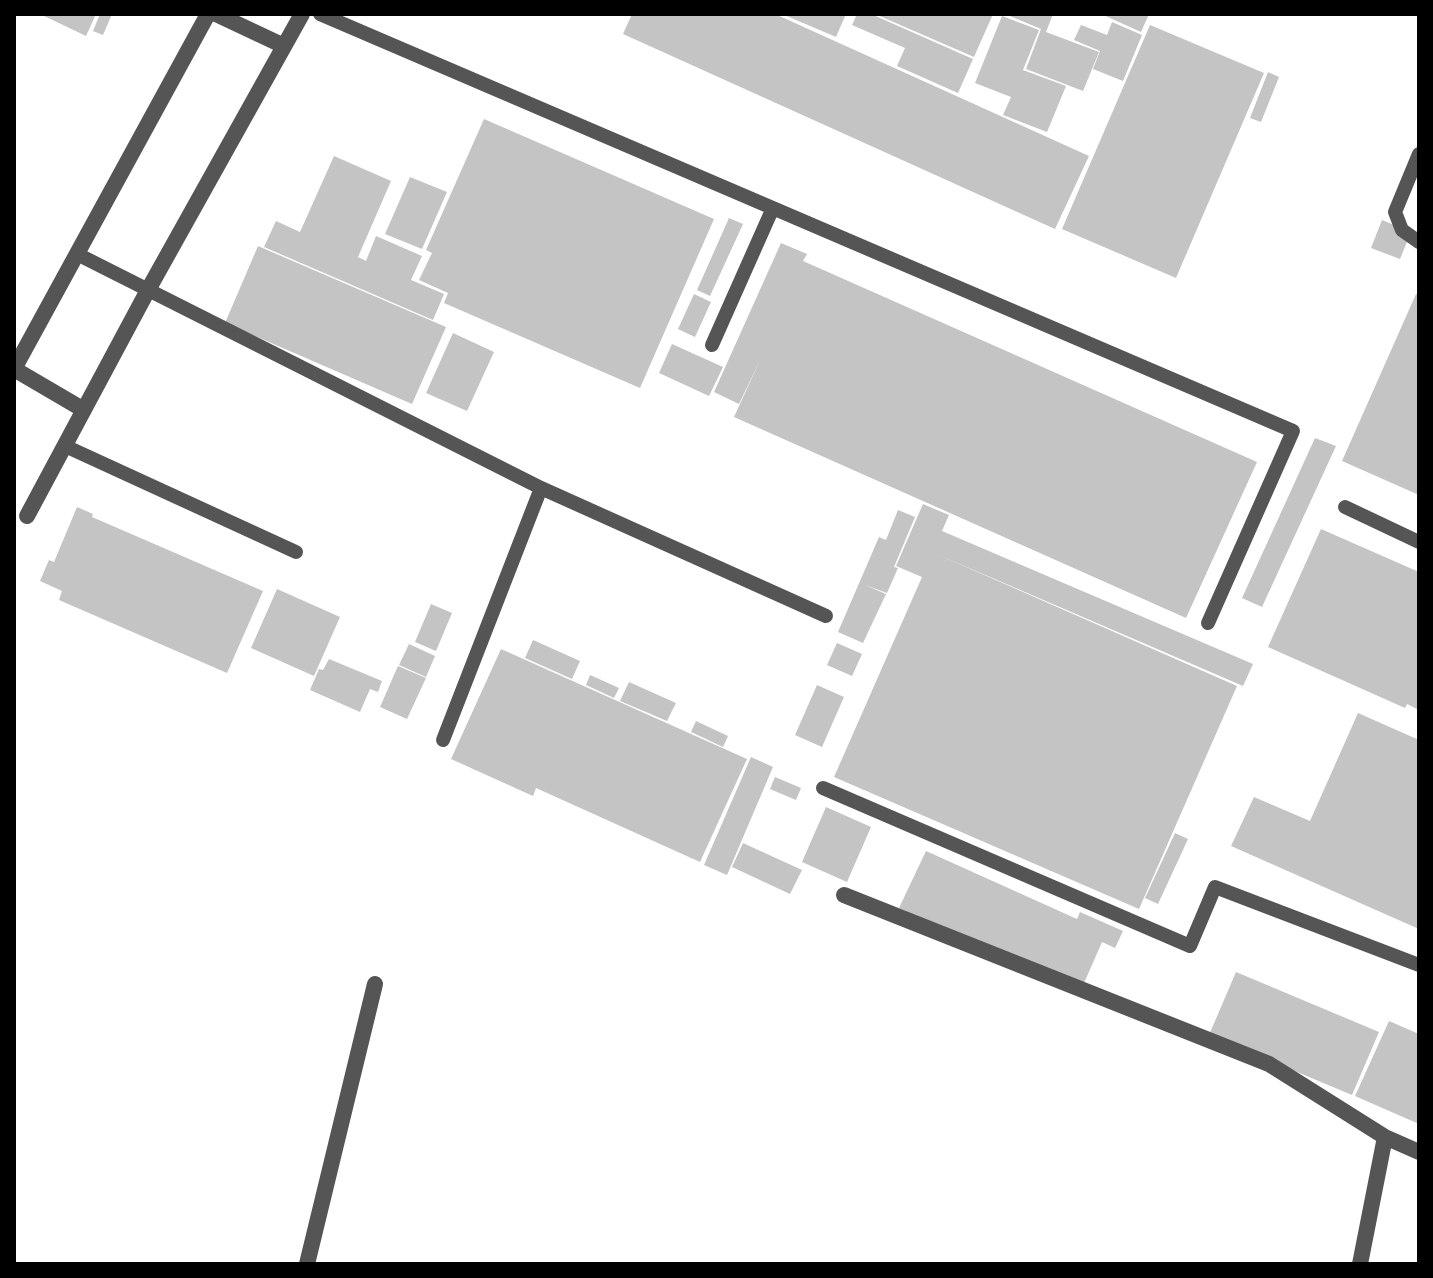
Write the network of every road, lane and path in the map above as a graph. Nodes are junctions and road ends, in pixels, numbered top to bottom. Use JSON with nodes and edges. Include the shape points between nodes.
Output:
{"nodes":[{"id":1,"x":208,"y":14,"type":"edge"},
{"id":2,"x":216,"y":14,"type":"edge"},
{"id":3,"x":302,"y":14,"type":"edge"},
{"id":4,"x":320,"y":14,"type":"edge"},
{"id":5,"x":284,"y":46,"type":"junction"},
{"id":6,"x":1419,"y":154,"type":"edge"},
{"id":7,"x":772,"y":210,"type":"junction"},
{"id":8,"x":1419,"y":242,"type":"edge"},
{"id":9,"x":77,"y":254,"type":"junction"},
{"id":10,"x":148,"y":290,"type":"junction"},
{"id":11,"x":712,"y":345,"type":"dead end"},
{"id":12,"x":14,"y":369,"type":"edge"},
{"id":13,"x":84,"y":410,"type":"junction"},
{"id":14,"x":65,"y":446,"type":"junction"},
{"id":15,"x":541,"y":488,"type":"junction"},
{"id":16,"x":1345,"y":507,"type":"dead end"},
{"id":17,"x":27,"y":516,"type":"dead end"},
{"id":18,"x":1419,"y":542,"type":"edge"},
{"id":19,"x":296,"y":552,"type":"dead end"},
{"id":20,"x":826,"y":616,"type":"dead end"},
{"id":21,"x":1208,"y":623,"type":"dead end"},
{"id":22,"x":443,"y":740,"type":"dead end"},
{"id":23,"x":823,"y":788,"type":"dead end"},
{"id":24,"x":844,"y":895,"type":"dead end"},
{"id":25,"x":1419,"y":965,"type":"edge"},
{"id":26,"x":375,"y":984,"type":"dead end"},
{"id":27,"x":1385,"y":1137,"type":"junction"},
{"id":28,"x":1419,"y":1152,"type":"edge"},
{"id":29,"x":307,"y":1264,"type":"edge"},
{"id":30,"x":1360,"y":1264,"type":"edge"}],
"edges":[{"from":1,"to":9,"type":"street"},
{"from":2,"to":5,"type":"street"},
{"from":3,"to":5,"type":"street"},
{"from":4,"to":7,"type":"lane"},
{"from":5,"to":10,"type":"street"},
{"from":6,"to":8,"type":"lane","via":[[1395,212],[1402,230]]},
{"from":7,"to":11,"type":"lane"},
{"from":7,"to":21,"type":"lane","via":[[1293,431]]},
{"from":9,"to":10,"type":"lane"},
{"from":9,"to":12,"type":"street"},
{"from":10,"to":13,"type":"street"},
{"from":10,"to":15,"type":"lane"},
{"from":12,"to":13,"type":"street"},
{"from":13,"to":14,"type":"street"},
{"from":14,"to":17,"type":"street"},
{"from":14,"to":19,"type":"lane"},
{"from":15,"to":20,"type":"lane"},
{"from":15,"to":22,"type":"lane"},
{"from":16,"to":18,"type":"lane"},
{"from":23,"to":25,"type":"lane","via":[[1190,946],[1215,887]]},
{"from":24,"to":27,"type":"street","via":[[1269,1064]]},
{"from":26,"to":29,"type":"street"},
{"from":27,"to":28,"type":"street"},
{"from":27,"to":30,"type":"street"}]}
